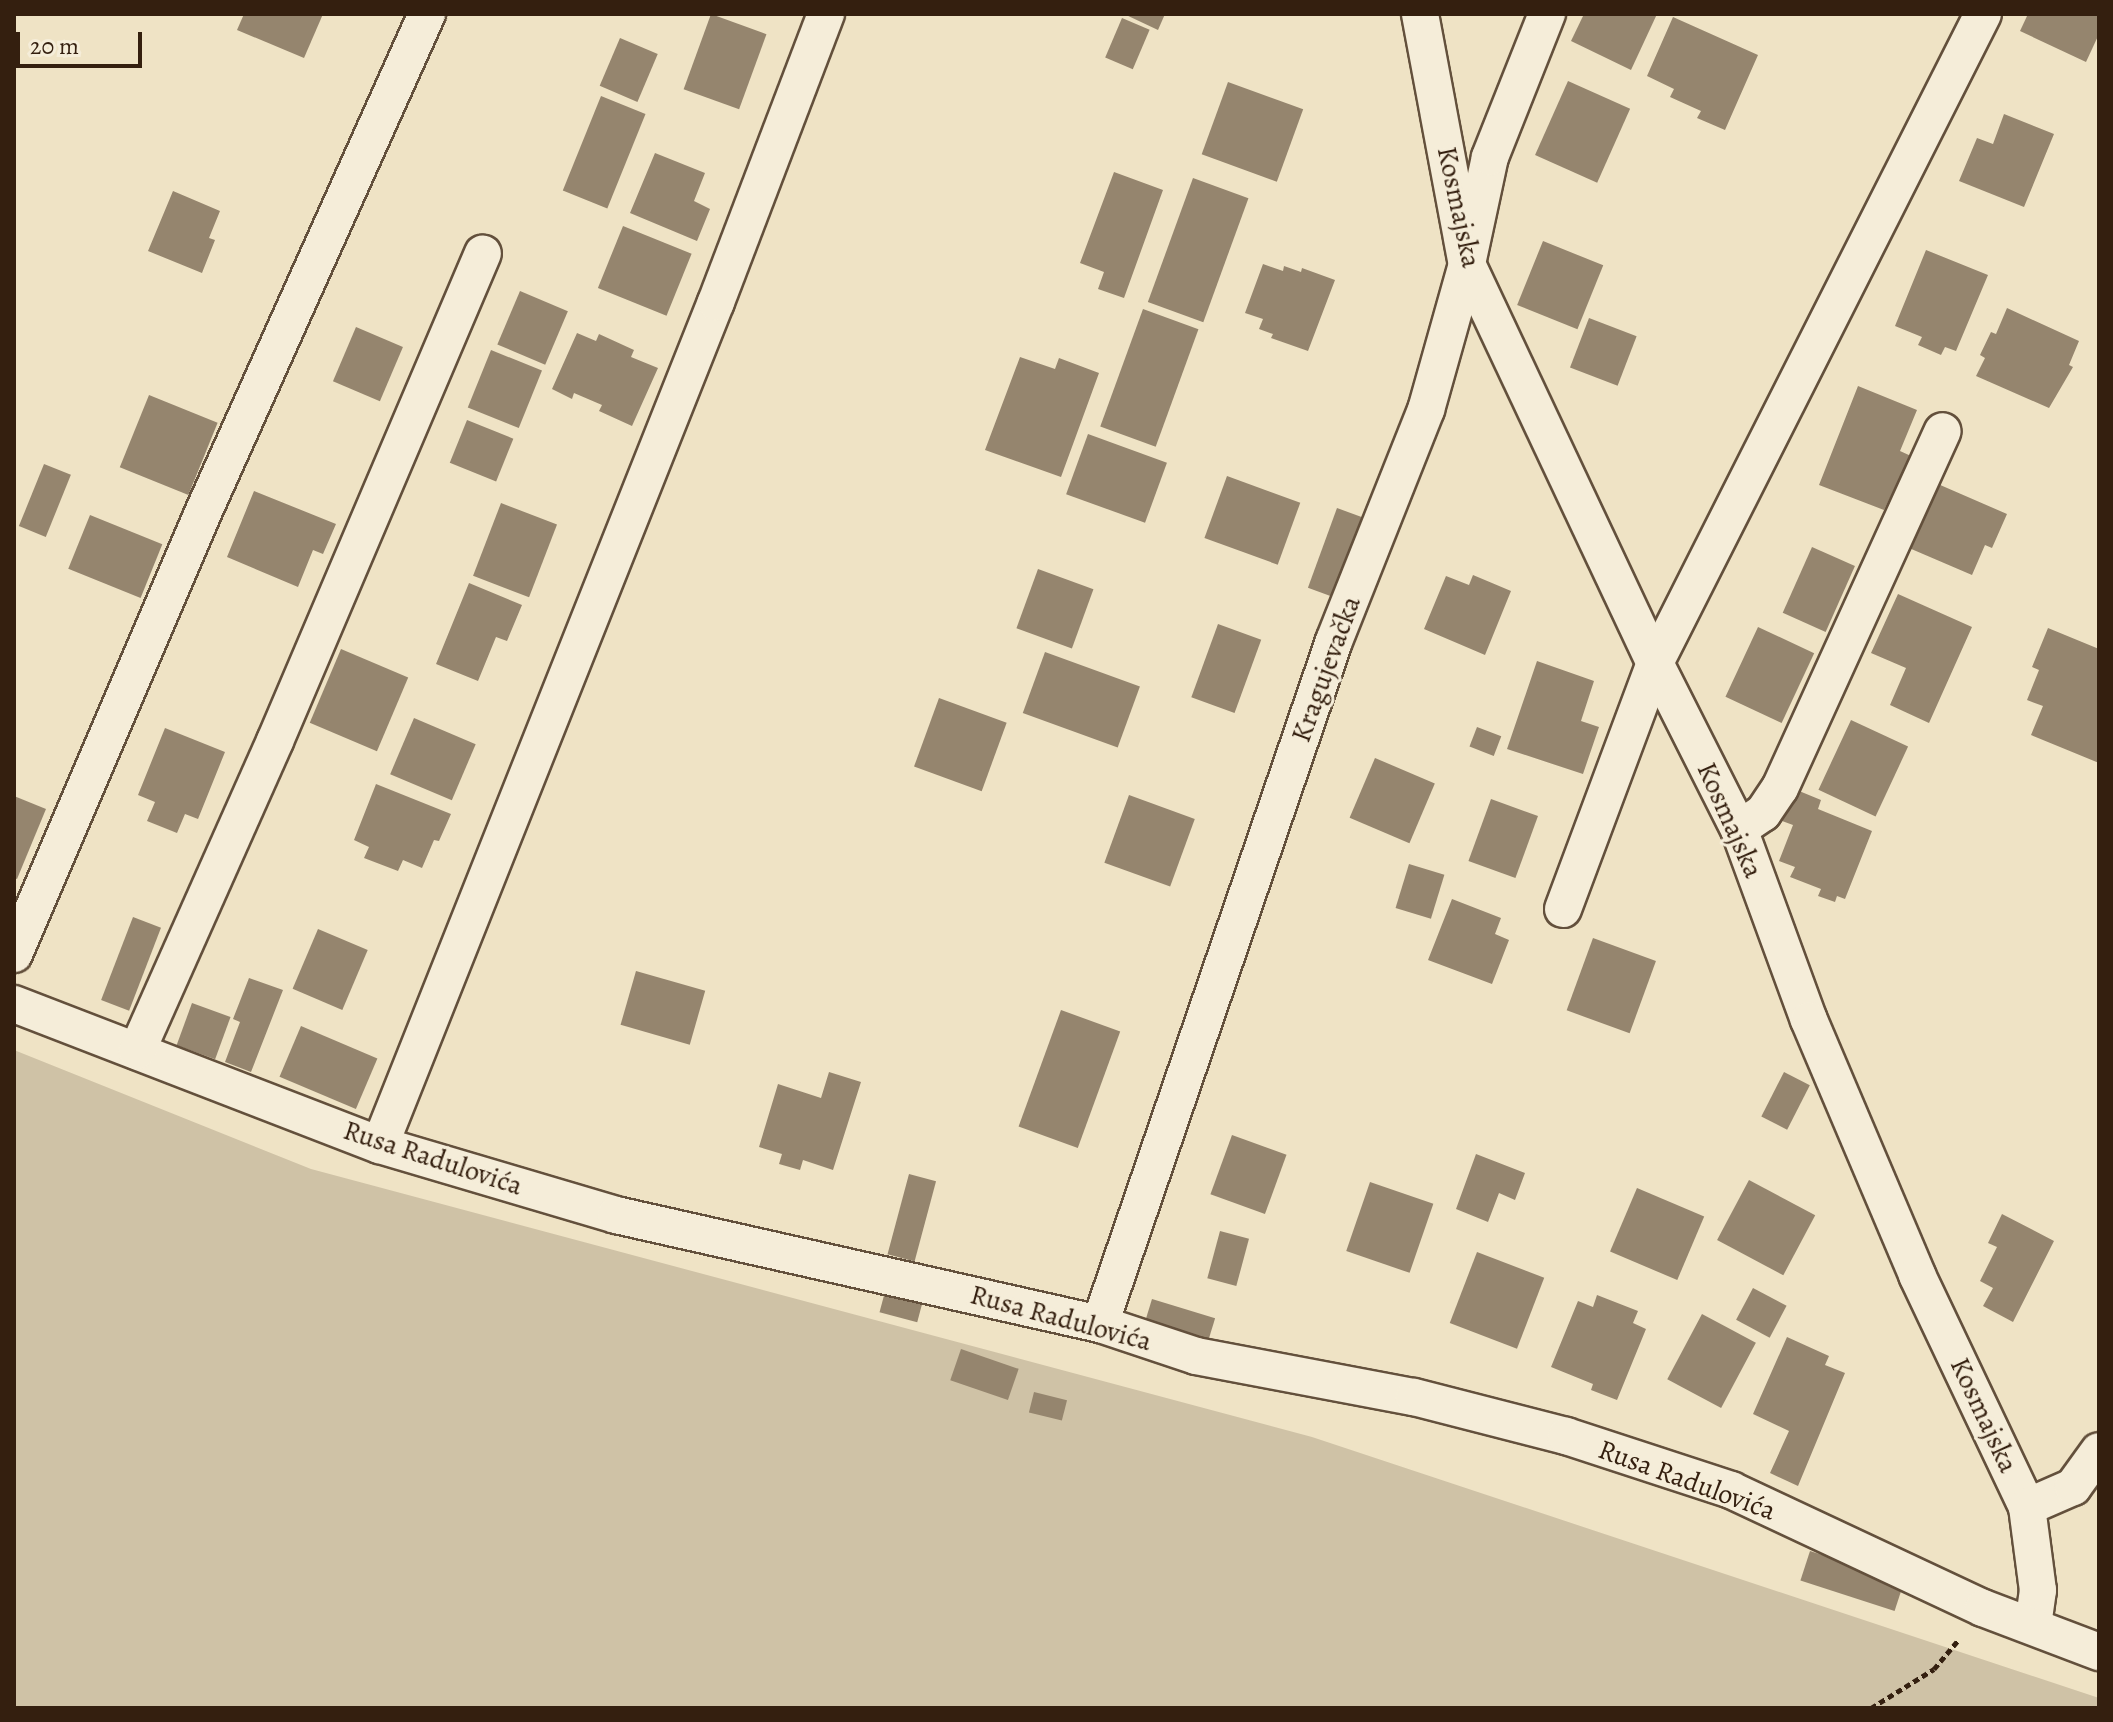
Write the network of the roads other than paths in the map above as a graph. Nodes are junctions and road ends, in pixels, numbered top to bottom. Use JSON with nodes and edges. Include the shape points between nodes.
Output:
{"nodes":[{"id":1,"x":427,"y":14,"type":"edge"},
{"id":2,"x":826,"y":14,"type":"edge"},
{"id":3,"x":1420,"y":14,"type":"edge"},
{"id":4,"x":1547,"y":14,"type":"edge"},
{"id":5,"x":1983,"y":14,"type":"edge"},
{"id":6,"x":483,"y":253,"type":"dead end"},
{"id":7,"x":1467,"y":264,"type":"junction"},
{"id":8,"x":1943,"y":431,"type":"dead end"},
{"id":9,"x":1655,"y":663,"type":"junction"},
{"id":10,"x":1739,"y":829,"type":"junction"},
{"id":11,"x":1563,"y":909,"type":"dead end"},
{"id":12,"x":14,"y":954,"type":"edge"},
{"id":13,"x":14,"y":1004,"type":"edge"},
{"id":14,"x":137,"y":1051,"type":"junction"},
{"id":15,"x":380,"y":1145,"type":"junction"},
{"id":16,"x":1100,"y":1324,"type":"junction"},
{"id":17,"x":2099,"y":1451,"type":"edge"},
{"id":18,"x":2027,"y":1507,"type":"junction"},
{"id":19,"x":2033,"y":1626,"type":"junction"},
{"id":20,"x":2099,"y":1652,"type":"edge"}],
"edges":[{"from":1,"to":12,"type":"street","via":[[202,515]]},
{"from":2,"to":15,"type":"street"},
{"from":3,"to":7,"type":"street","name":"Kosmajska"},
{"from":4,"to":7,"type":"street","name":"Kragujevačka","via":[[1490,157]]},
{"from":5,"to":9,"type":"street"},
{"from":6,"to":14,"type":"street"},
{"from":7,"to":9,"type":"street","name":"Kosmajska"},
{"from":7,"to":16,"type":"street","name":"Kragujevačka","via":[[1426,410],[1334,641]]},
{"from":8,"to":10,"type":"street","via":[[1780,788],[1763,813]]},
{"from":9,"to":10,"type":"street","name":"Kosmajska"},
{"from":9,"to":11,"type":"street"},
{"from":10,"to":18,"type":"street","name":"Kosmajska","via":[[1809,1020],[1917,1275]]},
{"from":13,"to":14,"type":"street","name":"Rusa Radulovića"},
{"from":14,"to":15,"type":"street","name":"Rusa Radulovića"},
{"from":15,"to":16,"type":"street","name":"Rusa Radulovića","via":[[616,1215]]},
{"from":16,"to":19,"type":"street","name":"Rusa Radulovića","via":[[1196,1356],[1414,1397],[1636,1458],[1731,1490],[1983,1608]]},
{"from":17,"to":18,"type":"street","via":[[2073,1487]]},
{"from":18,"to":19,"type":"street","name":"Kosmajska","via":[[2038,1590]]},
{"from":19,"to":20,"type":"street","name":"Rusa Radulovića"}]}
